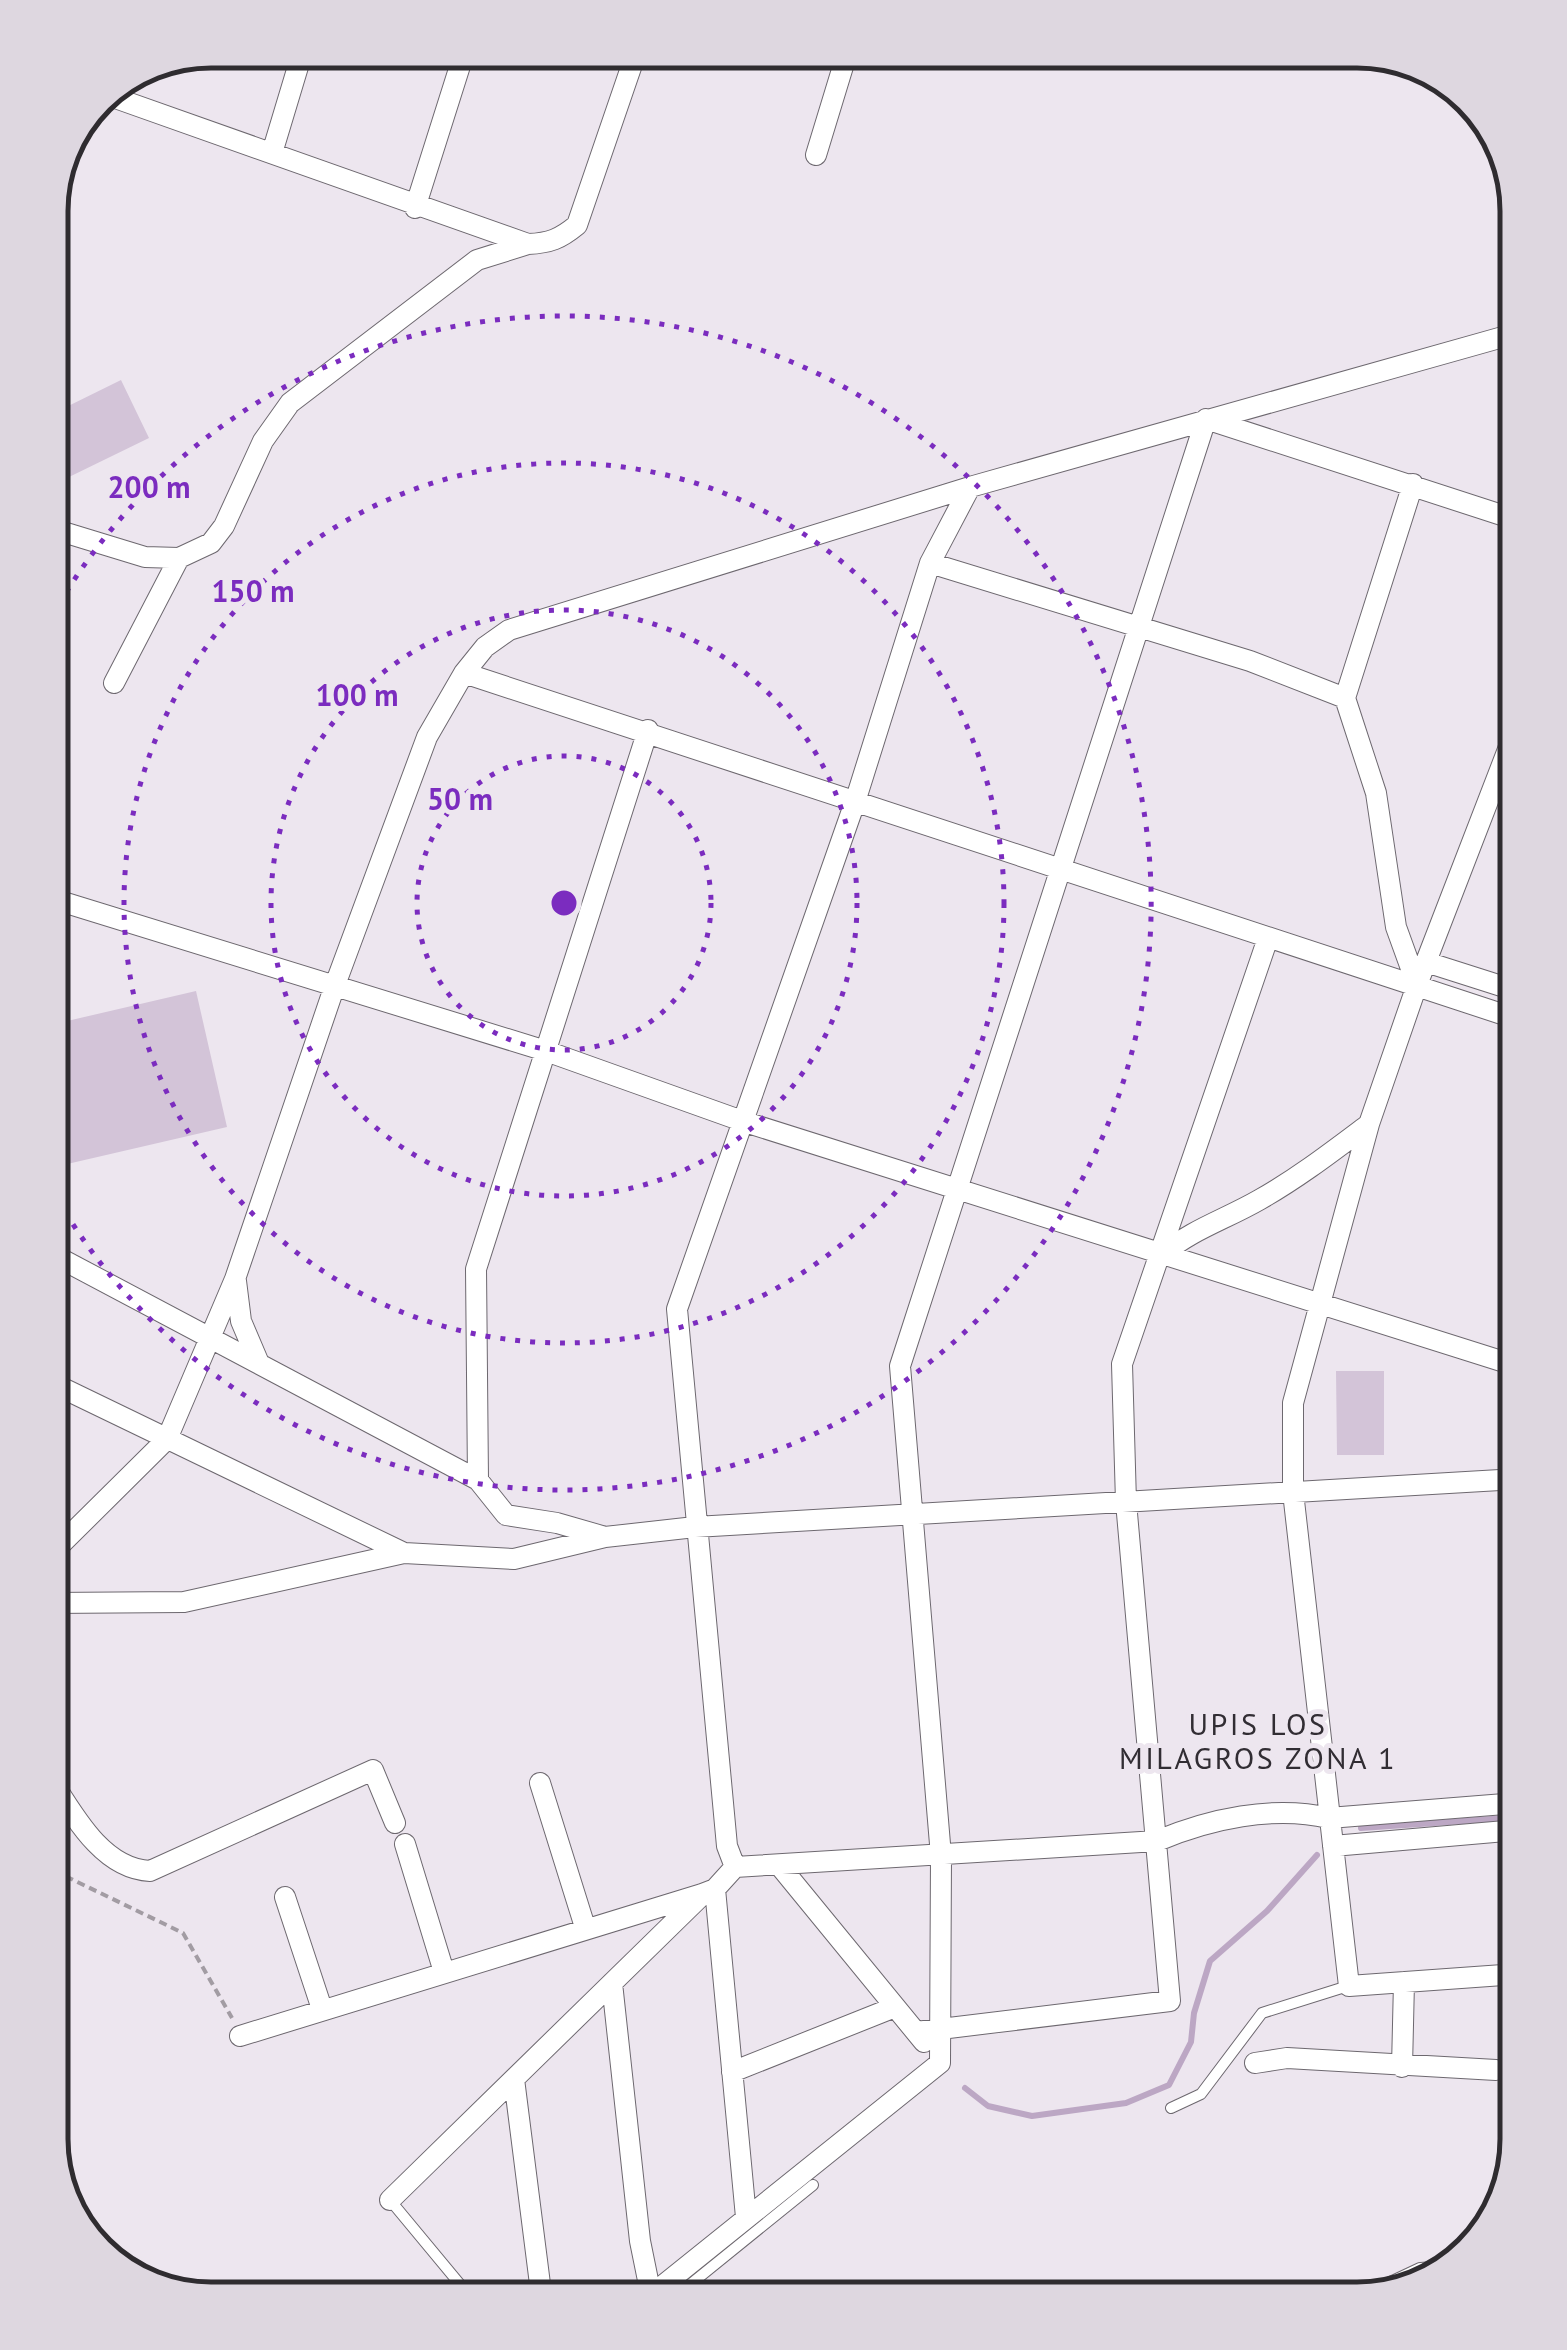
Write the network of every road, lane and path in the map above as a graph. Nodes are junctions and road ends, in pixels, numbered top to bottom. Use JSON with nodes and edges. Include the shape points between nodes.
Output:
{"nodes":[{"id":1,"x":298,"y":68,"type":"edge"},
{"id":2,"x":459,"y":68,"type":"edge"},
{"id":3,"x":631,"y":68,"type":"edge"},
{"id":4,"x":843,"y":68,"type":"edge"},
{"id":5,"x":130,"y":93,"type":"edge"},
{"id":6,"x":272,"y":152,"type":"junction"},
{"id":7,"x":816,"y":155,"type":"dead end"},
{"id":8,"x":415,"y":208,"type":"junction"},
{"id":9,"x":528,"y":244,"type":"junction"},
{"id":10,"x":1500,"y":338,"type":"edge"},
{"id":11,"x":1206,"y":419,"type":"junction"},
{"id":12,"x":1413,"y":484,"type":"junction"},
{"id":13,"x":970,"y":487,"type":"junction"},
{"id":14,"x":1500,"y":514,"type":"edge"},
{"id":15,"x":68,"y":534,"type":"edge"},
{"id":16,"x":179,"y":558,"type":"junction"},
{"id":17,"x":930,"y":563,"type":"junction"},
{"id":18,"x":1141,"y":626,"type":"junction"},
{"id":19,"x":464,"y":673,"type":"junction"},
{"id":20,"x":114,"y":683,"type":"dead end"},
{"id":21,"x":1346,"y":698,"type":"junction"},
{"id":22,"x":648,"y":730,"type":"junction"},
{"id":23,"x":1500,"y":781,"type":"edge"},
{"id":24,"x":855,"y":802,"type":"junction"},
{"id":25,"x":1058,"y":871,"type":"junction"},
{"id":26,"x":68,"y":903,"type":"edge"},
{"id":27,"x":1268,"y":938,"type":"junction"},
{"id":28,"x":1426,"y":962,"type":"junction"},
{"id":29,"x":335,"y":985,"type":"junction"},
{"id":30,"x":1416,"y":986,"type":"junction"},
{"id":31,"x":1500,"y":986,"type":"edge"},
{"id":32,"x":1500,"y":1012,"type":"edge"},
{"id":33,"x":546,"y":1051,"type":"junction"},
{"id":34,"x":745,"y":1122,"type":"junction"},
{"id":35,"x":1369,"y":1124,"type":"junction"},
{"id":36,"x":958,"y":1188,"type":"junction"},
{"id":37,"x":1162,"y":1256,"type":"junction"},
{"id":38,"x":68,"y":1261,"type":"edge"},
{"id":39,"x":235,"y":1279,"type":"junction"},
{"id":40,"x":1322,"y":1302,"type":"junction"},
{"id":41,"x":211,"y":1336,"type":"junction"},
{"id":42,"x":1500,"y":1360,"type":"edge"},
{"id":43,"x":258,"y":1361,"type":"junction"},
{"id":44,"x":68,"y":1391,"type":"edge"},
{"id":45,"x":167,"y":1439,"type":"junction"},
{"id":46,"x":478,"y":1480,"type":"junction"},
{"id":47,"x":1500,"y":1480,"type":"edge"},
{"id":48,"x":1293,"y":1492,"type":"junction"},
{"id":49,"x":1126,"y":1502,"type":"junction"},
{"id":50,"x":912,"y":1514,"type":"junction"},
{"id":51,"x":695,"y":1527,"type":"junction"},
{"id":52,"x":68,"y":1537,"type":"edge"},
{"id":53,"x":605,"y":1537,"type":"junction"},
{"id":54,"x":404,"y":1552,"type":"junction"},
{"id":55,"x":68,"y":1603,"type":"edge"},
{"id":56,"x":540,"y":1783,"type":"dead end"},
{"id":57,"x":68,"y":1803,"type":"edge"},
{"id":58,"x":1500,"y":1804,"type":"edge"},
{"id":59,"x":1329,"y":1818,"type":"junction"},
{"id":60,"x":394,"y":1824,"type":"dead end"},
{"id":61,"x":1500,"y":1831,"type":"edge"},
{"id":62,"x":1157,"y":1842,"type":"junction"},
{"id":63,"x":405,"y":1844,"type":"dead end"},
{"id":64,"x":1334,"y":1846,"type":"junction"},
{"id":65,"x":941,"y":1856,"type":"junction"},
{"id":66,"x":779,"y":1865,"type":"junction"},
{"id":67,"x":735,"y":1868,"type":"junction"},
{"id":68,"x":68,"y":1877,"type":"edge"},
{"id":69,"x":709,"y":1892,"type":"junction"},
{"id":70,"x":285,"y":1897,"type":"dead end"},
{"id":71,"x":585,"y":1927,"type":"junction"},
{"id":72,"x":444,"y":1972,"type":"junction"},
{"id":73,"x":1500,"y":1975,"type":"edge"},
{"id":74,"x":1404,"y":1982,"type":"junction"},
{"id":75,"x":612,"y":1983,"type":"junction"},
{"id":76,"x":1350,"y":1986,"type":"junction"},
{"id":77,"x":895,"y":2006,"type":"junction"},
{"id":78,"x":322,"y":2009,"type":"junction"},
{"id":79,"x":944,"y":2025,"type":"junction"},
{"id":80,"x":916,"y":2032,"type":"junction"},
{"id":81,"x":240,"y":2036,"type":"joint"},
{"id":82,"x":940,"y":2063,"type":"junction"},
{"id":83,"x":1255,"y":2063,"type":"dead end"},
{"id":84,"x":1402,"y":2067,"type":"junction"},
{"id":85,"x":1496,"y":2070,"type":"dead end"},
{"id":86,"x":732,"y":2072,"type":"junction"},
{"id":87,"x":514,"y":2079,"type":"junction"},
{"id":88,"x":1171,"y":2108,"type":"dead end"},
{"id":89,"x":813,"y":2185,"type":"dead end"},
{"id":90,"x":390,"y":2200,"type":"joint"},
{"id":91,"x":746,"y":2217,"type":"junction"},
{"id":92,"x":457,"y":2282,"type":"edge"},
{"id":93,"x":540,"y":2282,"type":"edge"},
{"id":94,"x":648,"y":2282,"type":"edge"},
{"id":95,"x":667,"y":2282,"type":"edge"},
{"id":96,"x":693,"y":2282,"type":"edge"}],
"edges":[{"from":1,"to":6,"type":"street"},
{"from":2,"to":8,"type":"street"},
{"from":3,"to":9,"type":"street","via":[[577,225],[559,240]]},
{"from":4,"to":7,"type":"street"},
{"from":5,"to":6,"type":"street"},
{"from":6,"to":8,"type":"street"},
{"from":8,"to":9,"type":"street"},
{"from":9,"to":16,"type":"street","via":[[476,260],[322,374],[263,441],[224,526],[210,543]]},
{"from":10,"to":11,"type":"street"},
{"from":11,"to":12,"type":"street"},
{"from":11,"to":13,"type":"street"},
{"from":11,"to":18,"type":"street"},
{"from":12,"to":14,"type":"street"},
{"from":12,"to":21,"type":"street"},
{"from":13,"to":17,"type":"street"},
{"from":13,"to":19,"type":"street","via":[[508,630]]},
{"from":15,"to":16,"type":"street","via":[[113,550]]},
{"from":16,"to":20,"type":"street"},
{"from":17,"to":18,"type":"street"},
{"from":17,"to":24,"type":"street"},
{"from":18,"to":21,"type":"street"},
{"from":18,"to":25,"type":"street"},
{"from":19,"to":22,"type":"street"},
{"from":19,"to":29,"type":"street","via":[[427,737]]},
{"from":21,"to":30,"type":"street","via":[[1376,793],[1396,928]]},
{"from":22,"to":24,"type":"street"},
{"from":22,"to":33,"type":"street"},
{"from":23,"to":28,"type":"street"},
{"from":24,"to":25,"type":"street"},
{"from":24,"to":34,"type":"street"},
{"from":25,"to":27,"type":"street"},
{"from":25,"to":36,"type":"street"},
{"from":26,"to":29,"type":"street"},
{"from":27,"to":30,"type":"street"},
{"from":27,"to":37,"type":"street"},
{"from":28,"to":30,"type":"street"},
{"from":28,"to":31,"type":"street"},
{"from":29,"to":33,"type":"street"},
{"from":29,"to":39,"type":"street"},
{"from":30,"to":32,"type":"street"},
{"from":30,"to":35,"type":"street"},
{"from":33,"to":34,"type":"street"},
{"from":33,"to":46,"type":"street","via":[[473,1287]]},
{"from":34,"to":36,"type":"street"},
{"from":34,"to":51,"type":"street","via":[[677,1309]]},
{"from":35,"to":37,"type":"street","via":[[1294,1180],[1183,1236]]},
{"from":35,"to":40,"type":"street"},
{"from":36,"to":37,"type":"street"},
{"from":36,"to":50,"type":"street","via":[[900,1366]]},
{"from":37,"to":40,"type":"street"},
{"from":37,"to":49,"type":"street","via":[[1122,1364]]},
{"from":38,"to":41,"type":"street"},
{"from":39,"to":41,"type":"street"},
{"from":39,"to":43,"type":"street"},
{"from":40,"to":42,"type":"street"},
{"from":40,"to":48,"type":"street","via":[[1293,1403]]},
{"from":41,"to":43,"type":"street"},
{"from":41,"to":45,"type":"street"},
{"from":43,"to":46,"type":"street"},
{"from":44,"to":45,"type":"street"},
{"from":45,"to":52,"type":"street"},
{"from":45,"to":54,"type":"street"},
{"from":46,"to":53,"type":"street","via":[[506,1515]]},
{"from":47,"to":48,"type":"street"},
{"from":48,"to":49,"type":"street"},
{"from":48,"to":59,"type":"street"},
{"from":49,"to":50,"type":"street"},
{"from":49,"to":62,"type":"street"},
{"from":50,"to":51,"type":"street"},
{"from":50,"to":65,"type":"street"},
{"from":51,"to":53,"type":"street"},
{"from":51,"to":67,"type":"street","via":[[727,1846]]},
{"from":53,"to":54,"type":"street","via":[[514,1559]]},
{"from":54,"to":55,"type":"street","via":[[184,1602]]},
{"from":56,"to":71,"type":"street"},
{"from":57,"to":60,"type":"street","via":[[108,1857],[150,1872],[373,1770]]},
{"from":58,"to":59,"type":"street"},
{"from":59,"to":62,"type":"street","via":[[1271,1814],[1191,1827]]},
{"from":59,"to":64,"type":"street"},
{"from":61,"to":64,"type":"street"},
{"from":62,"to":65,"type":"street"},
{"from":62,"to":79,"type":"street","via":[[1170,2001]]},
{"from":63,"to":72,"type":"street"},
{"from":64,"to":76,"type":"street"},
{"from":65,"to":66,"type":"street"},
{"from":65,"to":79,"type":"street"},
{"from":66,"to":67,"type":"street"},
{"from":66,"to":77,"type":"street"},
{"from":67,"to":69,"type":"street"},
{"from":68,"to":81,"type":"path","via":[[183,1933]]},
{"from":69,"to":71,"type":"street"},
{"from":69,"to":75,"type":"street"},
{"from":69,"to":86,"type":"street"},
{"from":70,"to":78,"type":"street"},
{"from":71,"to":72,"type":"street"},
{"from":72,"to":78,"type":"street"},
{"from":73,"to":74,"type":"street"},
{"from":74,"to":76,"type":"street"},
{"from":74,"to":84,"type":"street"},
{"from":75,"to":87,"type":"street"},
{"from":75,"to":94,"type":"street"},
{"from":76,"to":88,"type":"lane","via":[[1262,2013],[1201,2094]]},
{"from":77,"to":80,"type":"street"},
{"from":77,"to":86,"type":"street"},
{"from":78,"to":81,"type":"street"},
{"from":79,"to":80,"type":"street"},
{"from":79,"to":82,"type":"street"},
{"from":80,"to":82,"type":"street"},
{"from":82,"to":91,"type":"street"},
{"from":83,"to":84,"type":"street","via":[[1288,2058]]},
{"from":84,"to":85,"type":"street"},
{"from":86,"to":91,"type":"street"},
{"from":87,"to":90,"type":"street"},
{"from":87,"to":93,"type":"street"},
{"from":89,"to":96,"type":"lane"},
{"from":90,"to":92,"type":"lane"},
{"from":91,"to":95,"type":"street"}]}
